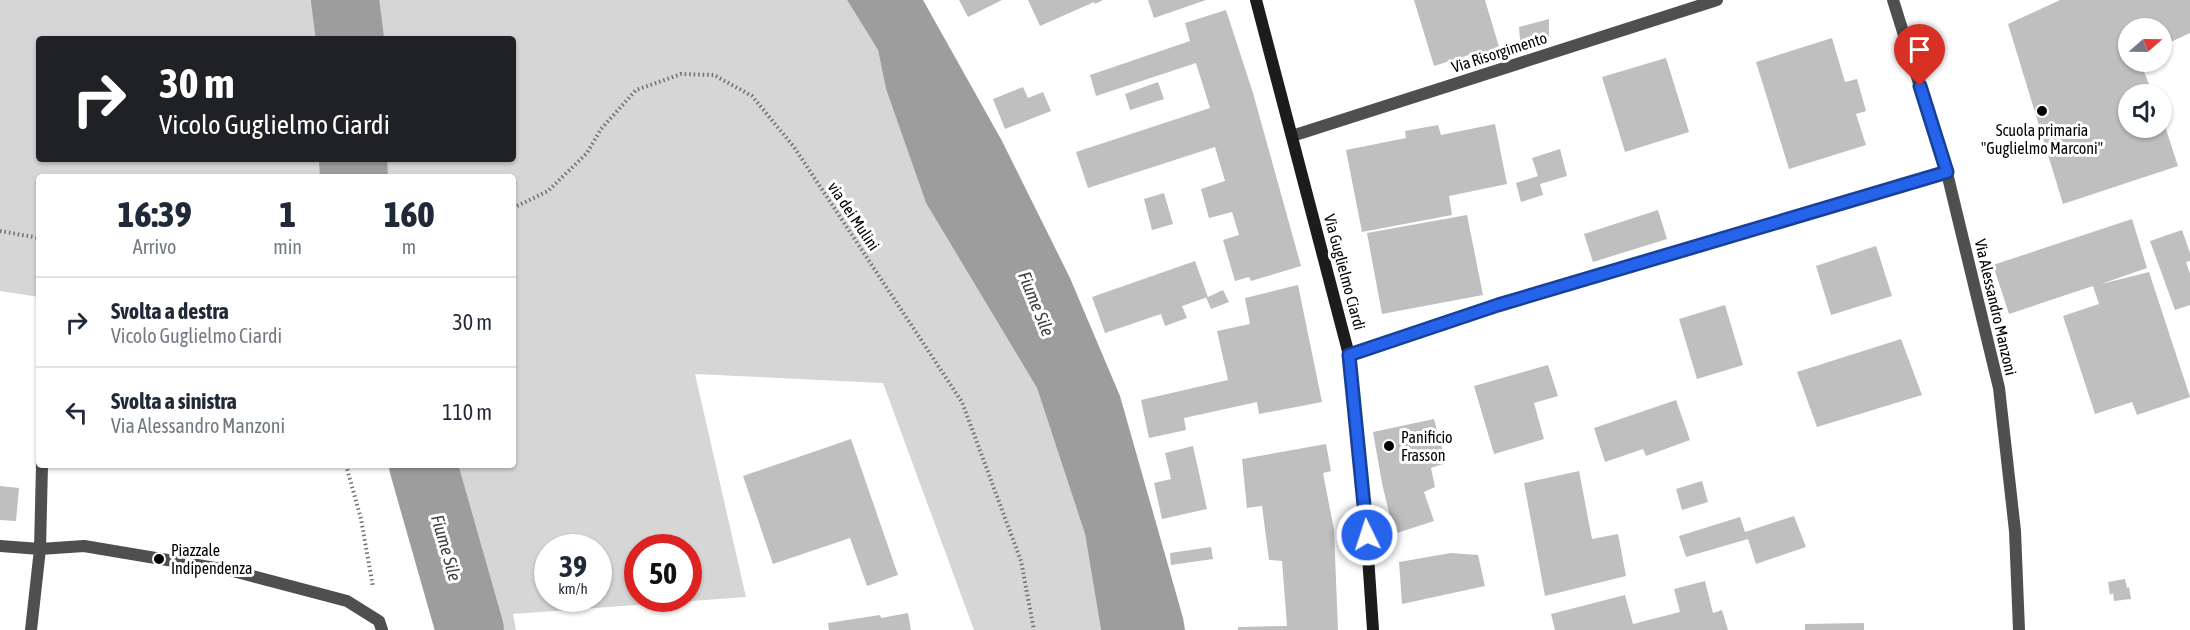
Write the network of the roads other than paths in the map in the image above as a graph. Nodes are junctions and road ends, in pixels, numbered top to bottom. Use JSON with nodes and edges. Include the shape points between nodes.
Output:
{"nodes":[{"id":1,"x":1256,"y":0,"type":"edge"},
{"id":2,"x":1717,"y":0,"type":"edge"},
{"id":3,"x":1893,"y":0,"type":"edge"},
{"id":4,"x":1292,"y":136,"type":"junction"},
{"id":5,"x":1947,"y":172,"type":"junction"},
{"id":6,"x":1349,"y":355,"type":"junction"},
{"id":7,"x":42,"y":468,"type":"edge"},
{"id":8,"x":0,"y":546,"type":"edge"},
{"id":9,"x":40,"y":549,"type":"junction"},
{"id":10,"x":381,"y":625,"type":"edge"},
{"id":11,"x":31,"y":630,"type":"edge"},
{"id":12,"x":1373,"y":630,"type":"edge"},
{"id":13,"x":2019,"y":630,"type":"edge"}],
"edges":[{"from":1,"to":4,"type":"main road","name":"Via Guglielmo Ciardi"},
{"from":2,"to":4,"type":"street","name":"Via Risorgimento"},
{"from":3,"to":5,"type":"street","name":"Via Alessandro Manzoni"},
{"from":4,"to":6,"type":"main road","name":"Via Guglielmo Ciardi"},
{"from":5,"to":6,"type":"street","via":[[1498,305]]},
{"from":5,"to":13,"type":"street","name":"Via Alessandro Manzoni","via":[[1999,388],[2015,531]]},
{"from":6,"to":12,"type":"main road","name":"Via Guglielmo Ciardi"},
{"from":7,"to":9,"type":"street"},
{"from":8,"to":9,"type":"street"},
{"from":9,"to":10,"type":"street","via":[[84,546],[233,571],[348,601]]},
{"from":9,"to":11,"type":"street"}]}
